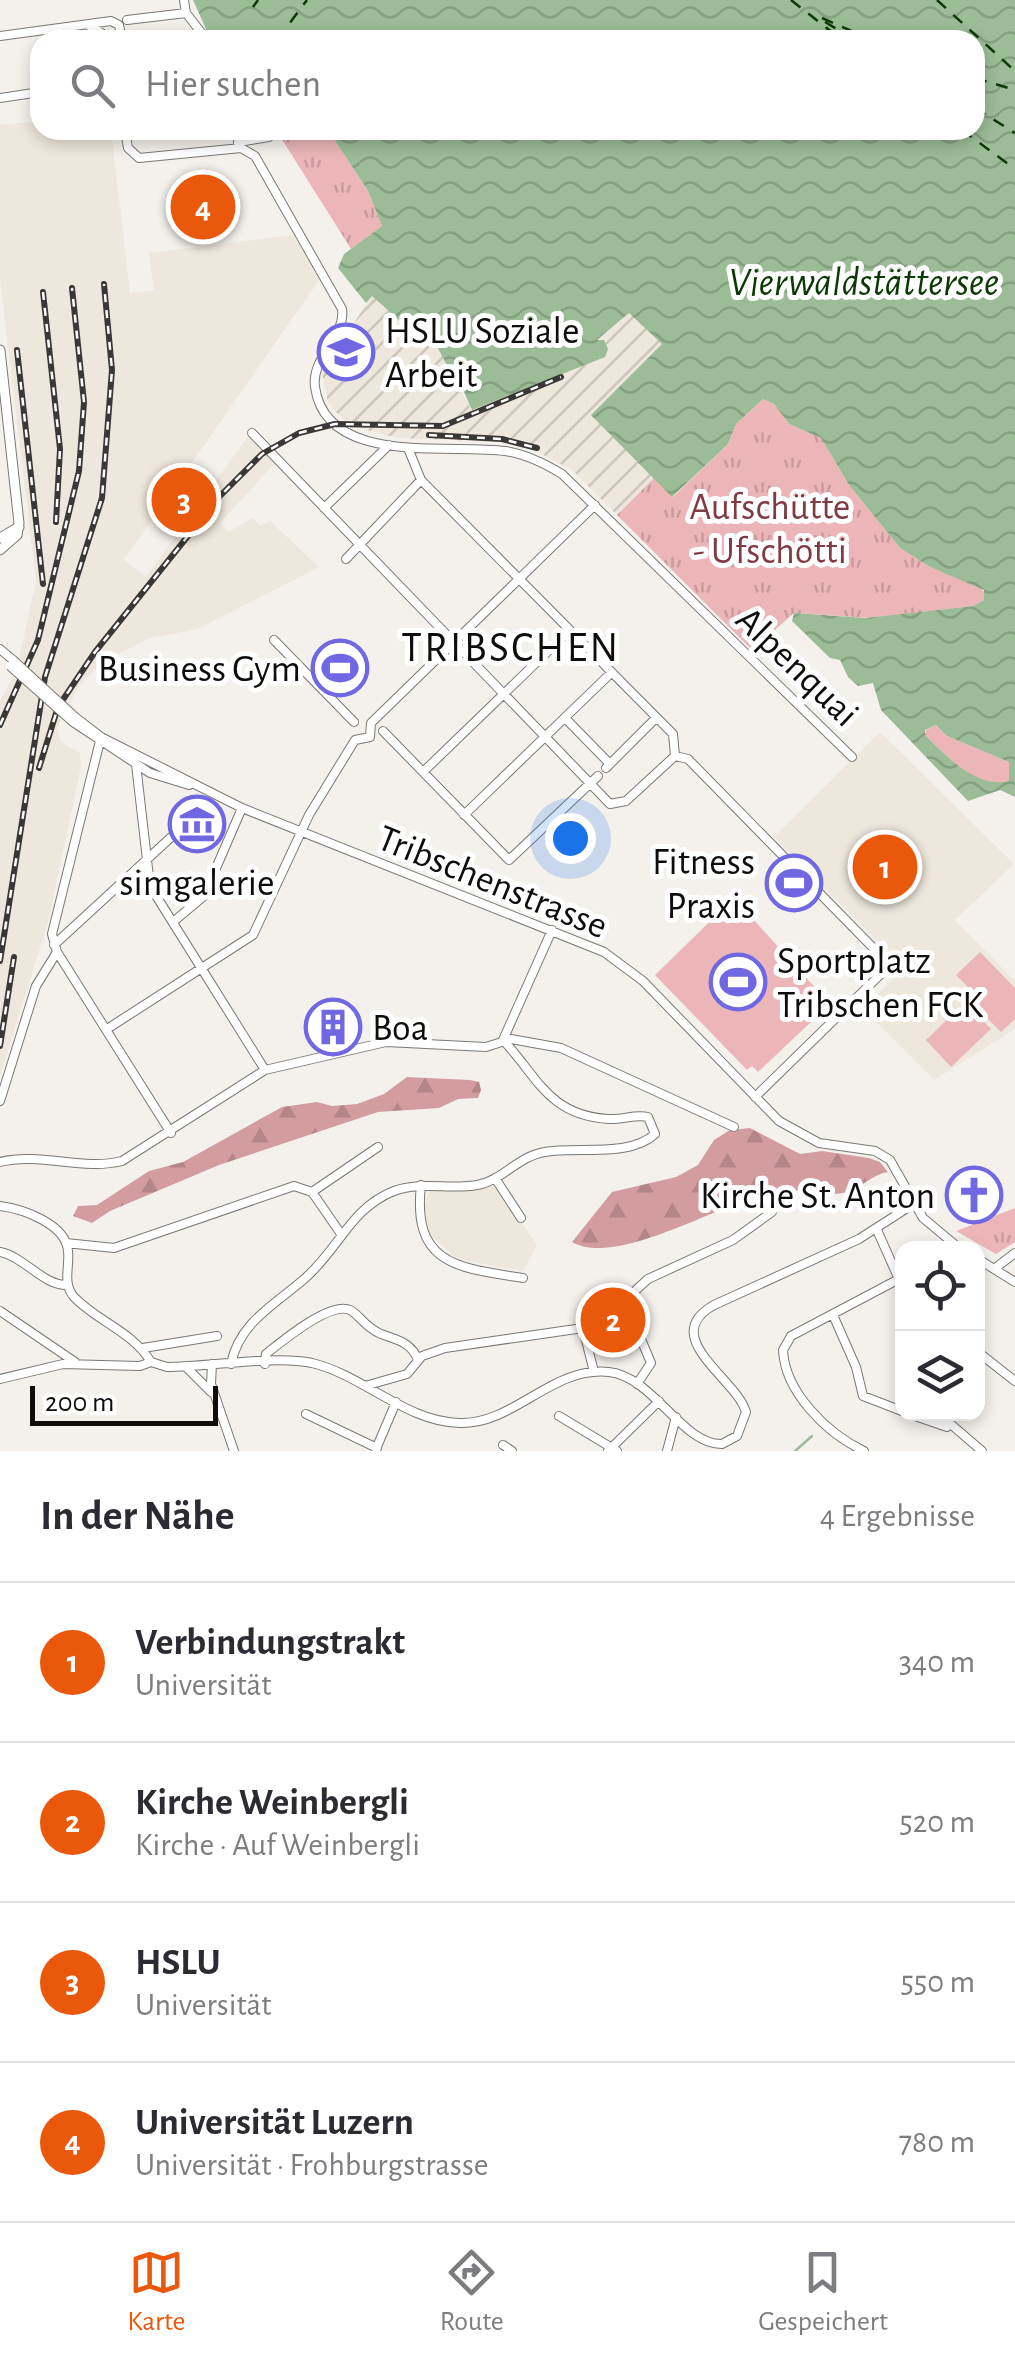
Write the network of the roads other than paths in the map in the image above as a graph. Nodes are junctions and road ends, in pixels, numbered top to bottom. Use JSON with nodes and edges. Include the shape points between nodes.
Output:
{"nodes":[{"id":1,"x":184,"y":0,"type":"edge"},
{"id":2,"x":186,"y":13,"type":"junction"},
{"id":3,"x":127,"y":20,"type":"dead end"},
{"id":4,"x":88,"y":26,"type":"junction"},
{"id":5,"x":51,"y":30,"type":"edge"},
{"id":6,"x":95,"y":30,"type":"edge"},
{"id":7,"x":119,"y":30,"type":"edge"},
{"id":8,"x":201,"y":30,"type":"edge"},
{"id":9,"x":0,"y":32,"type":"edge"},
{"id":10,"x":30,"y":32,"type":"edge"},
{"id":11,"x":30,"y":94,"type":"edge"},
{"id":12,"x":0,"y":98,"type":"edge"},
{"id":13,"x":127,"y":140,"type":"edge"},
{"id":14,"x":238,"y":140,"type":"edge"},
{"id":15,"x":262,"y":140,"type":"edge"},
{"id":16,"x":0,"y":350,"type":"edge"},
{"id":17,"x":1,"y":366,"type":"edge"},
{"id":18,"x":252,"y":433,"type":"dead end"},
{"id":19,"x":390,"y":446,"type":"junction"},
{"id":20,"x":408,"y":448,"type":"junction"},
{"id":21,"x":0,"y":456,"type":"edge"},
{"id":22,"x":12,"y":456,"type":"junction"},
{"id":23,"x":420,"y":480,"type":"junction"},
{"id":24,"x":595,"y":506,"type":"junction"},
{"id":25,"x":324,"y":508,"type":"junction"},
{"id":26,"x":18,"y":527,"type":"junction"},
{"id":27,"x":0,"y":538,"type":"edge"},
{"id":28,"x":358,"y":542,"type":"junction"},
{"id":29,"x":0,"y":550,"type":"edge"},
{"id":30,"x":346,"y":559,"type":"dead end"},
{"id":31,"x":522,"y":580,"type":"junction"},
{"id":32,"x":570,"y":630,"type":"junction"},
{"id":33,"x":274,"y":640,"type":"dead end"},
{"id":34,"x":456,"y":643,"type":"junction"},
{"id":35,"x":0,"y":649,"type":"edge"},
{"id":36,"x":0,"y":657,"type":"edge"},
{"id":37,"x":11,"y":663,"type":"junction"},
{"id":38,"x":612,"y":673,"type":"junction"},
{"id":39,"x":506,"y":694,"type":"junction"},
{"id":40,"x":565,"y":718,"type":"junction"},
{"id":41,"x":656,"y":718,"type":"junction"},
{"id":42,"x":354,"y":722,"type":"junction"},
{"id":43,"x":371,"y":722,"type":"junction"},
{"id":44,"x":383,"y":731,"type":"dead end"},
{"id":45,"x":546,"y":736,"type":"junction"},
{"id":46,"x":357,"y":739,"type":"junction"},
{"id":47,"x":100,"y":740,"type":"junction"},
{"id":48,"x":675,"y":756,"type":"junction"},
{"id":49,"x":852,"y":756,"type":"dead end"},
{"id":50,"x":136,"y":764,"type":"junction"},
{"id":51,"x":423,"y":772,"type":"junction"},
{"id":52,"x":594,"y":780,"type":"junction"},
{"id":53,"x":194,"y":786,"type":"junction"},
{"id":54,"x":205,"y":806,"type":"dead end"},
{"id":55,"x":242,"y":808,"type":"junction"},
{"id":56,"x":464,"y":815,"type":"junction"},
{"id":57,"x":301,"y":833,"type":"junction"},
{"id":58,"x":147,"y":862,"type":"junction"},
{"id":59,"x":173,"y":922,"type":"junction"},
{"id":60,"x":552,"y":930,"type":"junction"},
{"id":61,"x":56,"y":949,"type":"junction"},
{"id":62,"x":202,"y":968,"type":"junction"},
{"id":63,"x":107,"y":1029,"type":"junction"},
{"id":64,"x":503,"y":1040,"type":"junction"},
{"id":65,"x":265,"y":1070,"type":"junction"},
{"id":66,"x":754,"y":1097,"type":"junction"},
{"id":67,"x":0,"y":1101,"type":"edge"},
{"id":68,"x":734,"y":1127,"type":"dead end"},
{"id":69,"x":171,"y":1132,"type":"junction"},
{"id":70,"x":378,"y":1147,"type":"dead end"},
{"id":71,"x":0,"y":1162,"type":"edge"},
{"id":72,"x":495,"y":1178,"type":"junction"},
{"id":73,"x":421,"y":1185,"type":"junction"},
{"id":74,"x":312,"y":1192,"type":"junction"},
{"id":75,"x":915,"y":1203,"type":"junction"},
{"id":76,"x":0,"y":1206,"type":"edge"},
{"id":77,"x":772,"y":1212,"type":"dead end"},
{"id":78,"x":522,"y":1218,"type":"dead end"},
{"id":79,"x":876,"y":1230,"type":"junction"},
{"id":80,"x":341,"y":1234,"type":"junction"},
{"id":81,"x":950,"y":1241,"type":"edge"},
{"id":82,"x":66,"y":1243,"type":"junction"},
{"id":83,"x":0,"y":1252,"type":"edge"},
{"id":84,"x":1015,"y":1253,"type":"edge"},
{"id":85,"x":985,"y":1263,"type":"edge"},
{"id":86,"x":994,"y":1268,"type":"junction"},
{"id":87,"x":895,"y":1270,"type":"edge"},
{"id":88,"x":522,"y":1278,"type":"dead end"},
{"id":89,"x":1015,"y":1282,"type":"edge"},
{"id":90,"x":68,"y":1285,"type":"junction"},
{"id":91,"x":895,"y":1285,"type":"edge"},
{"id":92,"x":0,"y":1311,"type":"edge"},
{"id":93,"x":833,"y":1316,"type":"junction"},
{"id":94,"x":217,"y":1336,"type":"dead end"},
{"id":95,"x":143,"y":1348,"type":"junction"},
{"id":96,"x":985,"y":1357,"type":"edge"},
{"id":97,"x":418,"y":1360,"type":"junction"},
{"id":98,"x":152,"y":1362,"type":"junction"},
{"id":99,"x":77,"y":1364,"type":"junction"},
{"id":100,"x":212,"y":1364,"type":"junction"},
{"id":101,"x":232,"y":1364,"type":"junction"},
{"id":102,"x":265,"y":1364,"type":"junction"},
{"id":103,"x":186,"y":1367,"type":"junction"},
{"id":104,"x":594,"y":1372,"type":"junction"},
{"id":105,"x":0,"y":1379,"type":"edge"},
{"id":106,"x":1015,"y":1380,"type":"edge"},
{"id":107,"x":636,"y":1384,"type":"junction"},
{"id":108,"x":365,"y":1386,"type":"junction"},
{"id":109,"x":214,"y":1395,"type":"junction"},
{"id":110,"x":658,"y":1400,"type":"junction"},
{"id":111,"x":396,"y":1402,"type":"junction"},
{"id":112,"x":895,"y":1408,"type":"edge"},
{"id":113,"x":306,"y":1414,"type":"dead end"},
{"id":114,"x":559,"y":1416,"type":"dead end"},
{"id":115,"x":676,"y":1417,"type":"junction"},
{"id":116,"x":932,"y":1421,"type":"edge"},
{"id":117,"x":946,"y":1421,"type":"edge"},
{"id":118,"x":952,"y":1428,"type":"junction"},
{"id":119,"x":729,"y":1447,"type":"edge"},
{"id":120,"x":715,"y":1448,"type":"edge"},
{"id":121,"x":376,"y":1450,"type":"edge"},
{"id":122,"x":612,"y":1450,"type":"edge"},
{"id":123,"x":234,"y":1451,"type":"edge"},
{"id":124,"x":667,"y":1451,"type":"edge"},
{"id":125,"x":864,"y":1451,"type":"edge"},
{"id":126,"x":982,"y":1451,"type":"edge"}],
"edges":[{"from":1,"to":2,"type":"street"},
{"from":2,"to":3,"type":"street"},
{"from":2,"to":8,"type":"street"},
{"from":4,"to":5,"type":"street"},
{"from":4,"to":6,"type":"street"},
{"from":4,"to":7,"type":"street","via":[[116,22]]},
{"from":9,"to":10,"type":"street"},
{"from":11,"to":12,"type":"street"},
{"from":13,"to":19,"type":"street","name":"Alpenquai","via":[[135,157],[250,151],[340,304],[340,327],[316,369],[317,395],[342,430]]},
{"from":14,"to":15,"type":"street"},
{"from":16,"to":17,"type":"main road"},
{"from":17,"to":22,"type":"main road"},
{"from":18,"to":25,"type":"street"},
{"from":19,"to":20,"type":"street","name":"Alpenquai"},
{"from":19,"to":25,"type":"street"},
{"from":20,"to":23,"type":"street"},
{"from":20,"to":24,"type":"street","name":"Alpenquai","via":[[522,454],[562,474]]},
{"from":21,"to":22,"type":"street"},
{"from":22,"to":26,"type":"main road"},
{"from":23,"to":28,"type":"street"},
{"from":23,"to":31,"type":"street"},
{"from":24,"to":31,"type":"street"},
{"from":24,"to":49,"type":"street","name":"Alpenquai"},
{"from":25,"to":28,"type":"street"},
{"from":26,"to":27,"type":"main road"},
{"from":26,"to":29,"type":"main road"},
{"from":28,"to":30,"type":"street"},
{"from":28,"to":34,"type":"street"},
{"from":31,"to":32,"type":"street"},
{"from":31,"to":34,"type":"street"},
{"from":32,"to":38,"type":"street"},
{"from":32,"to":39,"type":"street"},
{"from":33,"to":42,"type":"street"},
{"from":34,"to":39,"type":"street"},
{"from":34,"to":43,"type":"street"},
{"from":35,"to":37,"type":"street"},
{"from":36,"to":37,"type":"street"},
{"from":37,"to":47,"type":"street","name":"Tribschenstrasse","bridge":true},
{"from":38,"to":40,"type":"street"},
{"from":38,"to":41,"type":"street"},
{"from":39,"to":45,"type":"street"},
{"from":39,"to":51,"type":"street"},
{"from":40,"to":41,"type":"street","via":[[608,766]]},
{"from":40,"to":45,"type":"street"},
{"from":41,"to":48,"type":"street","via":[[673,734]]},
{"from":42,"to":43,"type":"street"},
{"from":42,"to":46,"type":"street"},
{"from":43,"to":46,"type":"street","via":[[370,737]]},
{"from":44,"to":51,"type":"street"},
{"from":45,"to":52,"type":"street"},
{"from":45,"to":56,"type":"street"},
{"from":46,"to":57,"type":"street"},
{"from":47,"to":50,"type":"street","name":"Tribschenstrasse"},
{"from":47,"to":53,"type":"street","name":"Tribschenstrasse"},
{"from":47,"to":61,"type":"street","via":[[52,925]]},
{"from":48,"to":52,"type":"street","via":[[617,806]]},
{"from":48,"to":66,"type":"street","via":[[688,760],[764,834],[887,964]]},
{"from":50,"to":53,"type":"street","name":"Tribschenstrasse"},
{"from":50,"to":58,"type":"street"},
{"from":51,"to":56,"type":"street"},
{"from":52,"to":56,"type":"street","via":[[509,860]]},
{"from":53,"to":55,"type":"street","name":"Tribschenstrasse"},
{"from":54,"to":58,"type":"street"},
{"from":55,"to":57,"type":"street","name":"Tribschenstrasse"},
{"from":55,"to":59,"type":"street","via":[[204,896]]},
{"from":57,"to":60,"type":"street","name":"Tribschenstrasse"},
{"from":57,"to":62,"type":"street","via":[[253,935]]},
{"from":58,"to":59,"type":"street","via":[[150,886]]},
{"from":58,"to":61,"type":"street"},
{"from":59,"to":62,"type":"street"},
{"from":60,"to":64,"type":"street"},
{"from":60,"to":66,"type":"street","name":"Tribschenstrasse","via":[[624,966]]},
{"from":61,"to":63,"type":"street"},
{"from":61,"to":67,"type":"street","via":[[36,986]]},
{"from":62,"to":63,"type":"street"},
{"from":62,"to":65,"type":"street"},
{"from":63,"to":69,"type":"street"},
{"from":64,"to":65,"type":"street","via":[[486,1047],[386,1042]]},
{"from":64,"to":68,"type":"street","via":[[562,1048]]},
{"from":64,"to":72,"type":"street","via":[[538,1088],[565,1107],[608,1119],[648,1117],[656,1127],[644,1142],[533,1154]]},
{"from":65,"to":69,"type":"street"},
{"from":66,"to":75,"type":"street","name":"Tribschenstrasse","via":[[799,1134],[890,1160]]},
{"from":69,"to":71,"type":"street","via":[[112,1164]]},
{"from":70,"to":74,"type":"street"},
{"from":72,"to":73,"type":"street","via":[[479,1185]]},
{"from":72,"to":78,"type":"street"},
{"from":73,"to":80,"type":"street","via":[[370,1204]]},
{"from":73,"to":88,"type":"street","via":[[420,1226],[439,1255],[469,1270]]},
{"from":74,"to":80,"type":"street"},
{"from":74,"to":82,"type":"street","via":[[285,1187],[114,1248]]},
{"from":75,"to":79,"type":"street"},
{"from":75,"to":81,"type":"street"},
{"from":76,"to":82,"type":"street","via":[[46,1223]]},
{"from":77,"to":107,"type":"street","via":[[636,1290],[630,1313],[650,1363]]},
{"from":79,"to":87,"type":"street"},
{"from":79,"to":119,"type":"street","via":[[700,1316],[694,1334],[700,1353],[746,1412],[744,1428]]},
{"from":80,"to":101,"type":"street","via":[[307,1278],[248,1326]]},
{"from":82,"to":90,"type":"street"},
{"from":83,"to":90,"type":"street"},
{"from":84,"to":86,"type":"street"},
{"from":85,"to":86,"type":"street"},
{"from":86,"to":89,"type":"street"},
{"from":90,"to":95,"type":"street"},
{"from":91,"to":93,"type":"street"},
{"from":92,"to":99,"type":"street"},
{"from":93,"to":112,"type":"street","via":[[863,1396]]},
{"from":93,"to":125,"type":"street","via":[[788,1339],[784,1360],[814,1414]]},
{"from":94,"to":95,"type":"street"},
{"from":95,"to":98,"type":"street"},
{"from":96,"to":106,"type":"street"},
{"from":97,"to":102,"type":"street","via":[[407,1344],[364,1327],[344,1310],[301,1328],[266,1354]]},
{"from":97,"to":104,"type":"street","via":[[475,1341],[583,1328]]},
{"from":97,"to":108,"type":"street","via":[[412,1372]]},
{"from":98,"to":99,"type":"street"},
{"from":98,"to":103,"type":"street"},
{"from":99,"to":105,"type":"street"},
{"from":100,"to":101,"type":"street"},
{"from":100,"to":103,"type":"street"},
{"from":100,"to":109,"type":"street"},
{"from":101,"to":102,"type":"street"},
{"from":102,"to":108,"type":"street","via":[[312,1364]]},
{"from":103,"to":109,"type":"street"},
{"from":104,"to":107,"type":"street"},
{"from":104,"to":111,"type":"street","via":[[568,1376],[479,1421],[446,1422]]},
{"from":107,"to":110,"type":"street"},
{"from":108,"to":111,"type":"street"},
{"from":109,"to":123,"type":"street"},
{"from":110,"to":115,"type":"street"},
{"from":110,"to":122,"type":"street"},
{"from":111,"to":121,"type":"street"},
{"from":113,"to":121,"type":"street"},
{"from":114,"to":122,"type":"street"},
{"from":115,"to":120,"type":"street"},
{"from":115,"to":124,"type":"street"},
{"from":116,"to":118,"type":"street"},
{"from":117,"to":118,"type":"street"},
{"from":118,"to":126,"type":"street"},
{"from":119,"to":120,"type":"street"}]}
